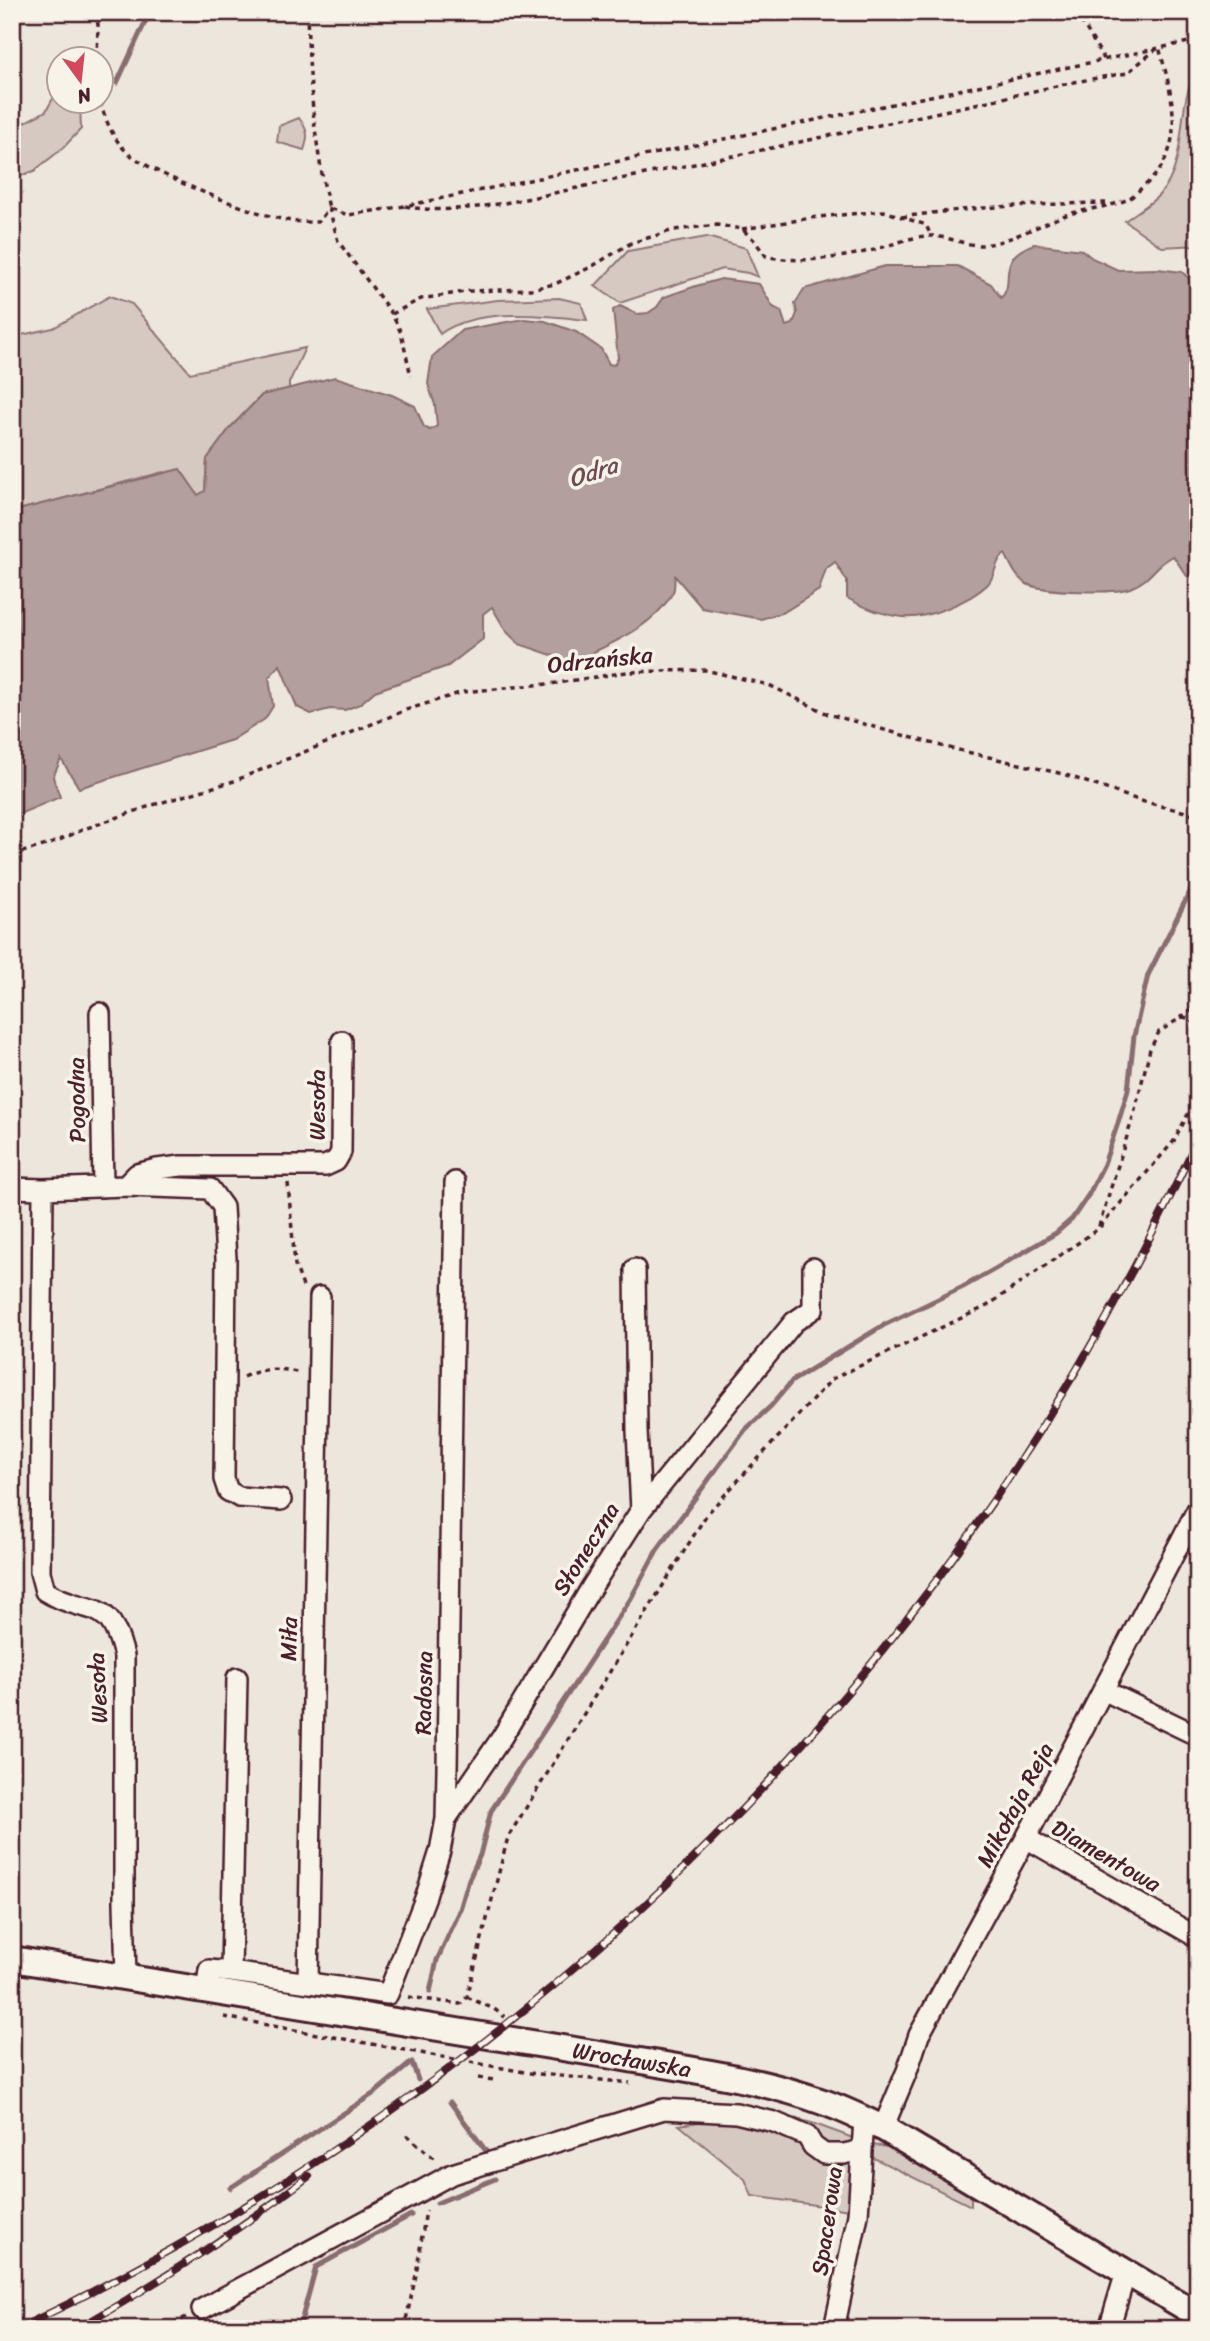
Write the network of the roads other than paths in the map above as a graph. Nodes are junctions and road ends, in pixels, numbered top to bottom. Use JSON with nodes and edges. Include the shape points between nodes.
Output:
{"nodes":[{"id":1,"x":100,"y":1013,"type":"dead end"},
{"id":2,"x":342,"y":1041,"type":"dead end"},
{"id":3,"x":455,"y":1182,"type":"dead end"},
{"id":4,"x":103,"y":1186,"type":"junction"},
{"id":5,"x":125,"y":1186,"type":"junction"},
{"id":6,"x":12,"y":1188,"type":"edge"},
{"id":7,"x":43,"y":1189,"type":"junction"},
{"id":8,"x":813,"y":1268,"type":"dead end"},
{"id":9,"x":635,"y":1269,"type":"dead end"},
{"id":10,"x":320,"y":1306,"type":"road end"},
{"id":11,"x":281,"y":1500,"type":"dead end"},
{"id":12,"x":641,"y":1510,"type":"junction"},
{"id":13,"x":1197,"y":1511,"type":"edge"},
{"id":14,"x":237,"y":1678,"type":"dead end"},
{"id":15,"x":1103,"y":1690,"type":"junction"},
{"id":16,"x":1198,"y":1736,"type":"edge"},
{"id":17,"x":446,"y":1819,"type":"junction"},
{"id":18,"x":1026,"y":1838,"type":"junction"},
{"id":19,"x":1198,"y":1938,"type":"edge"},
{"id":20,"x":12,"y":1959,"type":"edge"},
{"id":21,"x":231,"y":1972,"type":"junction"},
{"id":22,"x":126,"y":1979,"type":"junction"},
{"id":23,"x":308,"y":1983,"type":"junction"},
{"id":24,"x":206,"y":1992,"type":"junction"},
{"id":25,"x":873,"y":2124,"type":"junction"},
{"id":26,"x":862,"y":2150,"type":"junction"},
{"id":27,"x":1126,"y":2272,"type":"junction"},
{"id":28,"x":202,"y":2309,"type":"road end"},
{"id":29,"x":1198,"y":2315,"type":"edge"},
{"id":30,"x":834,"y":2329,"type":"edge"},
{"id":31,"x":1109,"y":2329,"type":"edge"}],
"edges":[{"from":1,"to":4,"type":"street","name":"Pogodna"},
{"from":2,"to":5,"type":"street","name":"Wesoła","via":[[341,1153],[336,1161],[325,1166],[181,1166],[137,1174]]},
{"from":3,"to":17,"type":"street","name":"Radosna"},
{"from":4,"to":5,"type":"street","name":"Wesoła"},
{"from":4,"to":7,"type":"street","name":"Wesoła"},
{"from":5,"to":11,"type":"street","via":[[210,1189],[223,1207],[224,1479],[228,1491],[239,1497]]},
{"from":6,"to":7,"type":"street","name":"Wesoła"},
{"from":7,"to":22,"type":"street","name":"Wesoła","via":[[40,1573],[45,1591],[62,1602],[104,1612],[119,1633],[124,1656]]},
{"from":8,"to":12,"type":"street","via":[[813,1309],[793,1322]]},
{"from":9,"to":12,"type":"street","name":"Słoneczna"},
{"from":10,"to":23,"type":"street","name":"Miła"},
{"from":12,"to":17,"type":"street","name":"Słoneczna","via":[[502,1737]]},
{"from":13,"to":15,"type":"street","name":"Mikołaja Reja"},
{"from":14,"to":21,"type":"street"},
{"from":15,"to":16,"type":"street"},
{"from":15,"to":18,"type":"street","name":"Mikołaja Reja"},
{"from":17,"to":23,"type":"street","name":"Radosna","via":[[434,1874],[388,1994]]},
{"from":18,"to":19,"type":"street","name":"Diamentowa"},
{"from":18,"to":25,"type":"street","name":"Mikołaja Reja","via":[[919,2035],[907,2071]]},
{"from":20,"to":22,"type":"main road","name":"Wrocławska"},
{"from":21,"to":23,"type":"street"},
{"from":21,"to":24,"type":"street","via":[[209,1970]]},
{"from":22,"to":24,"type":"main road","name":"Wrocławska"},
{"from":24,"to":25,"type":"main road","name":"Wrocławska","via":[[718,2075],[795,2093]]},
{"from":25,"to":26,"type":"street","name":"Spacerowa"},
{"from":25,"to":27,"type":"main road","name":"Wrocławska"},
{"from":26,"to":28,"type":"street","via":[[824,2154],[807,2136],[774,2122],[736,2113],[664,2109],[452,2174]]},
{"from":26,"to":30,"type":"street","name":"Spacerowa","via":[[858,2216]]},
{"from":27,"to":29,"type":"main road","name":"Wrocławska"},
{"from":27,"to":31,"type":"street"}]}
